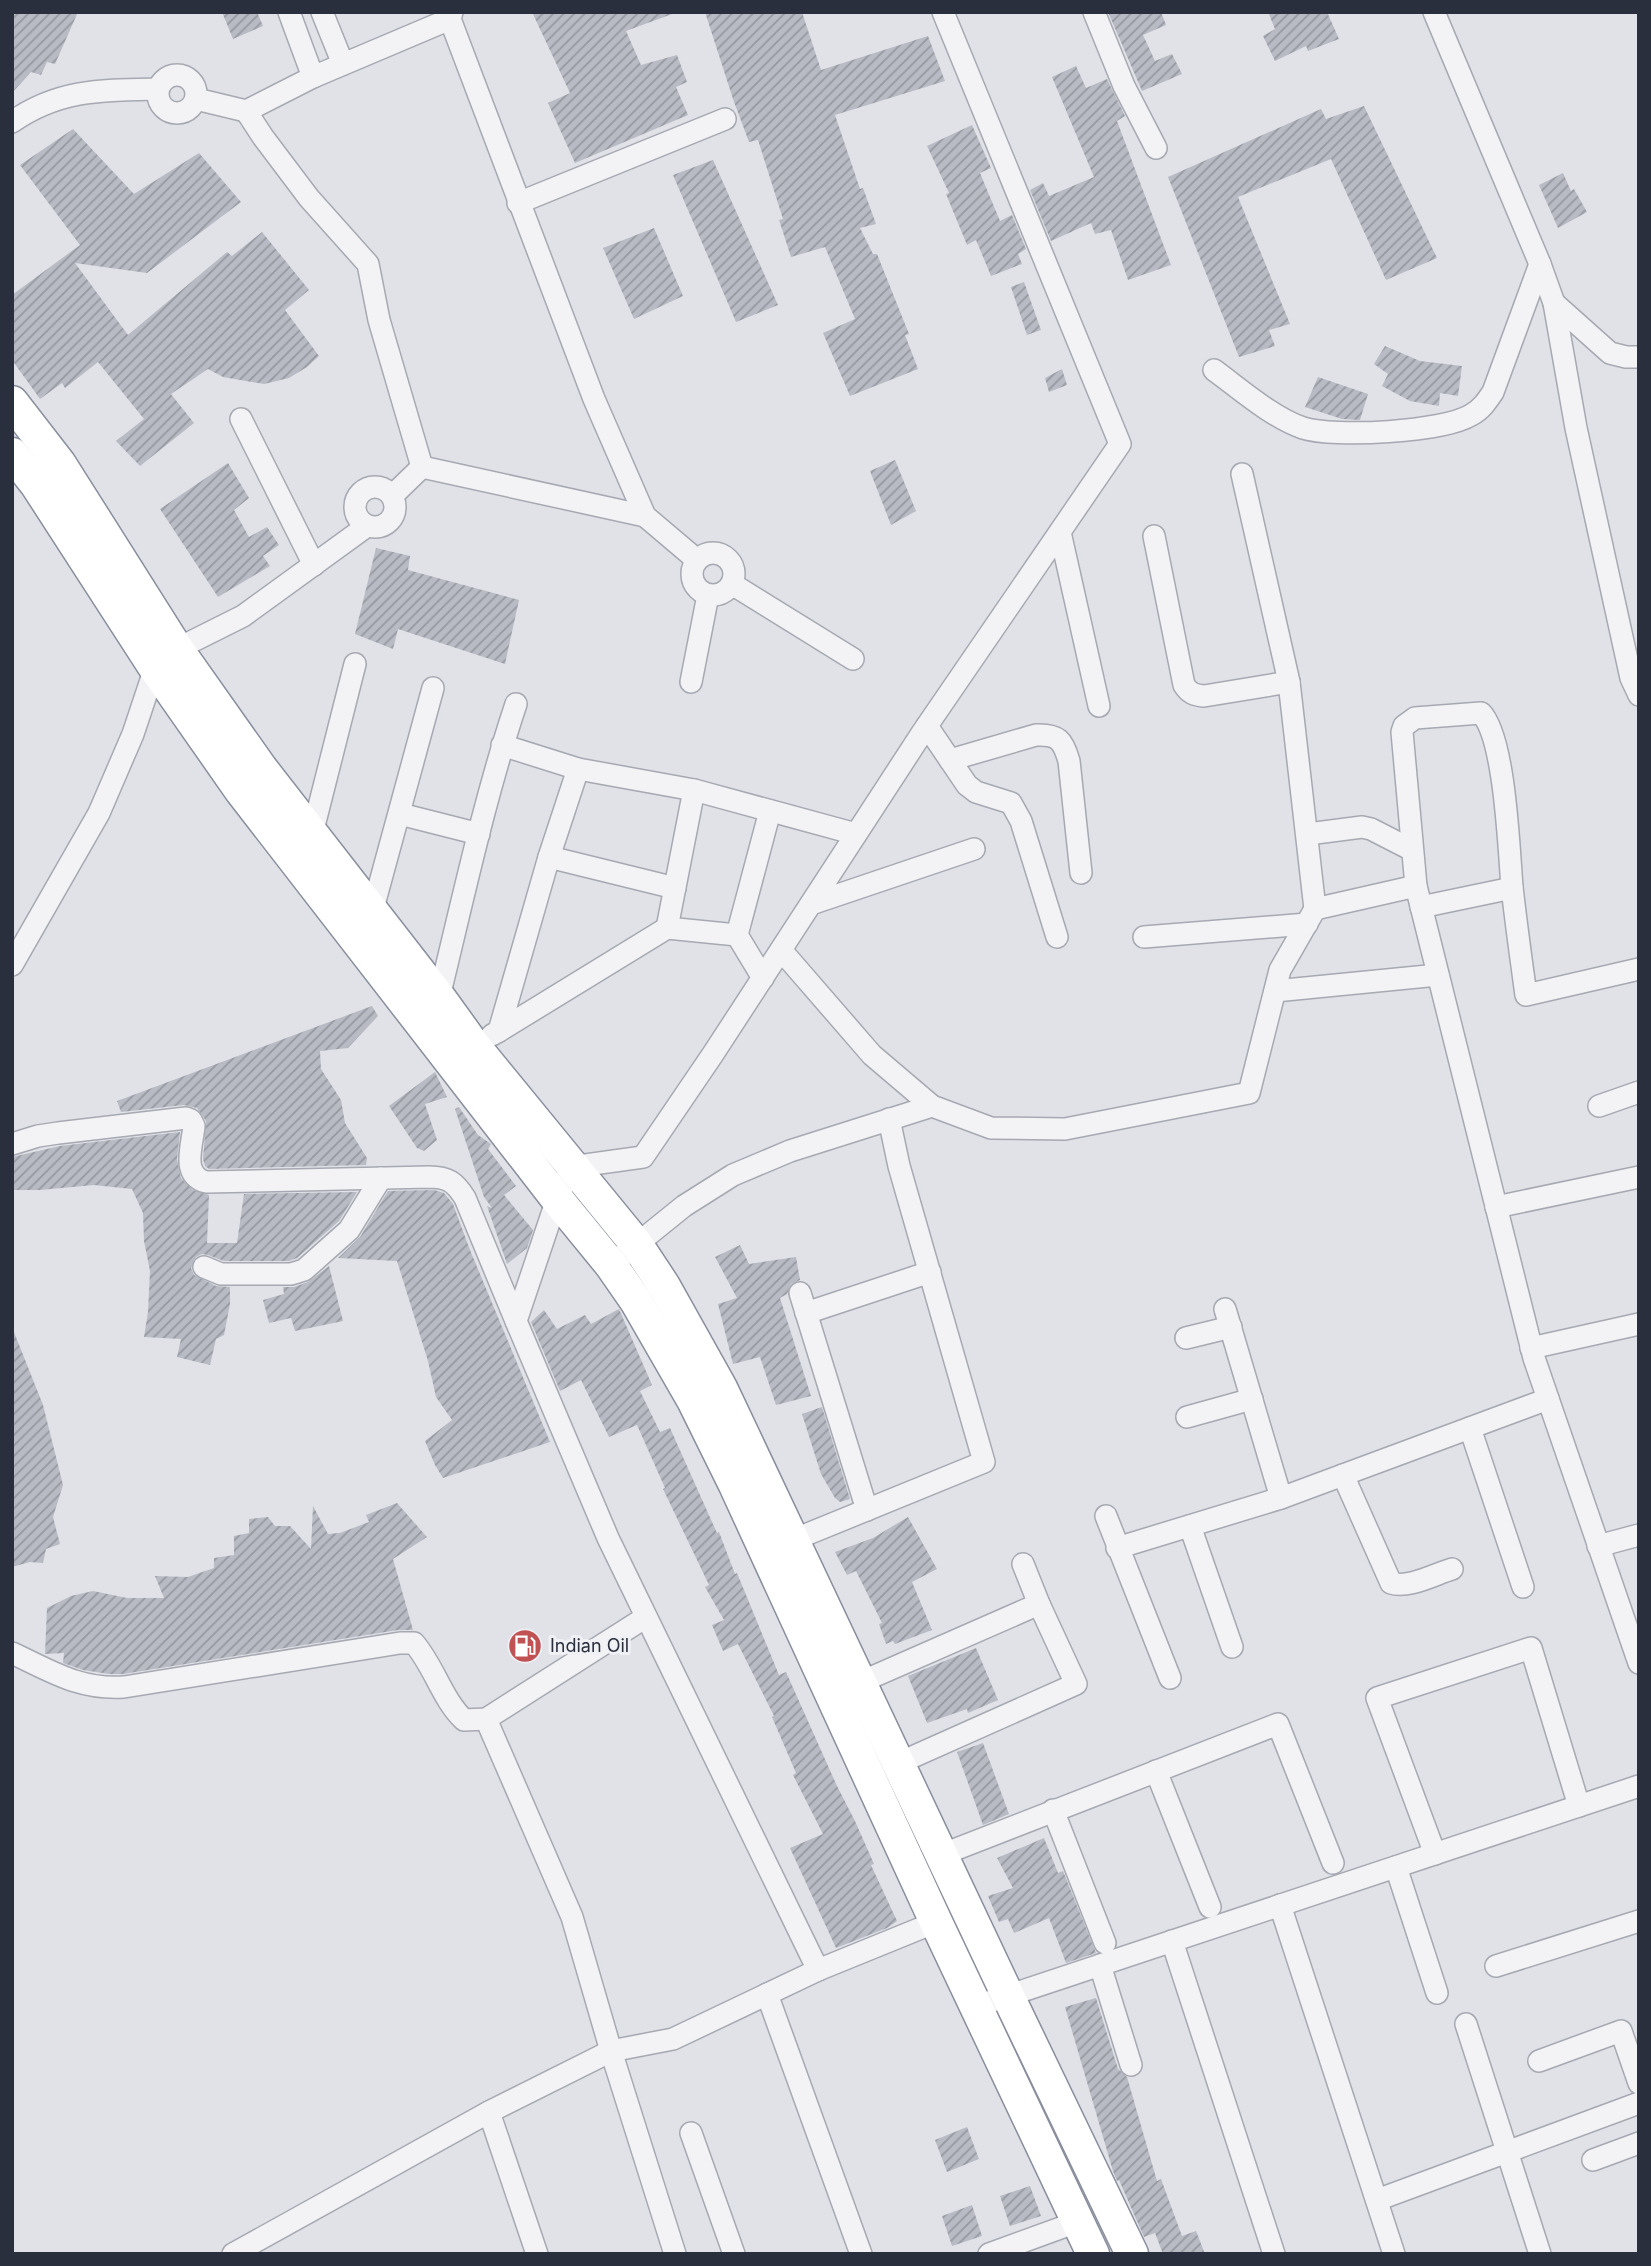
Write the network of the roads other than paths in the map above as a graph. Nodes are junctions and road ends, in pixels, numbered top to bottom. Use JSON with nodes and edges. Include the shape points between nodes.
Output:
{"nodes":[{"id":1,"x":289,"y":12,"type":"edge"},
{"id":2,"x":322,"y":12,"type":"edge"},
{"id":3,"x":943,"y":12,"type":"edge"},
{"id":4,"x":1094,"y":12,"type":"edge"},
{"id":5,"x":1434,"y":12,"type":"edge"},
{"id":6,"x":451,"y":15,"type":"edge"},
{"id":7,"x":342,"y":64,"type":"junction"},
{"id":8,"x":313,"y":77,"type":"junction"},
{"id":9,"x":246,"y":111,"type":"junction"},
{"id":10,"x":725,"y":119,"type":"dead end"},
{"id":11,"x":12,"y":122,"type":"edge"},
{"id":12,"x":1156,"y":148,"type":"dead end"},
{"id":13,"x":519,"y":203,"type":"junction"},
{"id":14,"x":1540,"y":264,"type":"junction"},
{"id":15,"x":1554,"y":303,"type":"junction"},
{"id":16,"x":1639,"y":357,"type":"edge"},
{"id":17,"x":1214,"y":370,"type":"dead end"},
{"id":18,"x":12,"y":402,"type":"edge"},
{"id":19,"x":242,"y":419,"type":"dead end"},
{"id":20,"x":12,"y":454,"type":"edge"},
{"id":21,"x":422,"y":467,"type":"junction"},
{"id":22,"x":1242,"y":474,"type":"dead end"},
{"id":23,"x":392,"y":496,"type":"junction"},
{"id":24,"x":645,"y":516,"type":"junction"},
{"id":25,"x":367,"y":526,"type":"junction"},
{"id":26,"x":1060,"y":532,"type":"junction"},
{"id":27,"x":1154,"y":536,"type":"dead end"},
{"id":28,"x":697,"y":560,"type":"junction"},
{"id":29,"x":314,"y":565,"type":"junction"},
{"id":30,"x":732,"y":584,"type":"junction"},
{"id":31,"x":708,"y":595,"type":"junction"},
{"id":32,"x":166,"y":658,"type":"junction"},
{"id":33,"x":853,"y":659,"type":"dead end"},
{"id":34,"x":355,"y":664,"type":"dead end"},
{"id":35,"x":691,"y":682,"type":"dead end"},
{"id":36,"x":1289,"y":682,"type":"junction"},
{"id":37,"x":433,"y":688,"type":"dead end"},
{"id":38,"x":1639,"y":695,"type":"edge"},
{"id":39,"x":516,"y":704,"type":"dead end"},
{"id":40,"x":1099,"y":706,"type":"dead end"},
{"id":41,"x":927,"y":726,"type":"junction"},
{"id":42,"x":502,"y":745,"type":"junction"},
{"id":43,"x":950,"y":760,"type":"junction"},
{"id":44,"x":578,"y":769,"type":"junction"},
{"id":45,"x":694,"y":790,"type":"junction"},
{"id":46,"x":770,"y":811,"type":"junction"},
{"id":47,"x":400,"y":814,"type":"junction"},
{"id":48,"x":312,"y":834,"type":"junction"},
{"id":49,"x":479,"y":834,"type":"junction"},
{"id":50,"x":856,"y":834,"type":"junction"},
{"id":51,"x":1308,"y":834,"type":"junction"},
{"id":52,"x":974,"y":849,"type":"dead end"},
{"id":53,"x":1412,"y":850,"type":"junction"},
{"id":54,"x":548,"y":857,"type":"junction"},
{"id":55,"x":1081,"y":873,"type":"dead end"},
{"id":56,"x":675,"y":888,"type":"junction"},
{"id":57,"x":1512,"y":888,"type":"junction"},
{"id":58,"x":1418,"y":897,"type":"junction"},
{"id":59,"x":811,"y":904,"type":"junction"},
{"id":60,"x":372,"y":912,"type":"junction"},
{"id":61,"x":1311,"y":916,"type":"junction"},
{"id":62,"x":667,"y":928,"type":"junction"},
{"id":63,"x":348,"y":931,"type":"junction"},
{"id":64,"x":737,"y":935,"type":"junction"},
{"id":65,"x":1057,"y":937,"type":"dead end"},
{"id":66,"x":1143,"y":937,"type":"dead end"},
{"id":67,"x":781,"y":950,"type":"junction"},
{"id":68,"x":12,"y":965,"type":"edge"},
{"id":69,"x":1639,"y":969,"type":"edge"},
{"id":70,"x":1438,"y":975,"type":"junction"},
{"id":71,"x":763,"y":978,"type":"junction"},
{"id":72,"x":1275,"y":991,"type":"junction"},
{"id":73,"x":439,"y":997,"type":"junction"},
{"id":74,"x":487,"y":1039,"type":"junction"},
{"id":75,"x":1639,"y":1092,"type":"edge"},
{"id":76,"x":932,"y":1105,"type":"junction"},
{"id":77,"x":1600,"y":1106,"type":"dead end"},
{"id":78,"x":890,"y":1119,"type":"junction"},
{"id":79,"x":12,"y":1144,"type":"edge"},
{"id":80,"x":571,"y":1167,"type":"junction"},
{"id":81,"x":1639,"y":1177,"type":"edge"},
{"id":82,"x":381,"y":1178,"type":"junction"},
{"id":83,"x":557,"y":1199,"type":"junction"},
{"id":84,"x":1496,"y":1207,"type":"junction"},
{"id":85,"x":637,"y":1245,"type":"junction"},
{"id":86,"x":611,"y":1265,"type":"junction"},
{"id":87,"x":204,"y":1267,"type":"dead end"},
{"id":88,"x":930,"y":1272,"type":"junction"},
{"id":89,"x":516,"y":1321,"type":"junction"},
{"id":90,"x":1639,"y":1324,"type":"edge"},
{"id":91,"x":1186,"y":1338,"type":"dead end"},
{"id":92,"x":1531,"y":1348,"type":"junction"},
{"id":93,"x":1252,"y":1399,"type":"junction"},
{"id":94,"x":1548,"y":1399,"type":"junction"},
{"id":95,"x":1187,"y":1418,"type":"dead end"},
{"id":96,"x":1470,"y":1428,"type":"junction"},
{"id":97,"x":1343,"y":1475,"type":"junction"},
{"id":98,"x":1281,"y":1498,"type":"junction"},
{"id":99,"x":867,"y":1510,"type":"junction"},
{"id":100,"x":1106,"y":1516,"type":"dead end"},
{"id":101,"x":1190,"y":1526,"type":"junction"},
{"id":102,"x":1639,"y":1535,"type":"edge"},
{"id":103,"x":793,"y":1540,"type":"junction"},
{"id":104,"x":1598,"y":1546,"type":"junction"},
{"id":105,"x":1117,"y":1548,"type":"junction"},
{"id":106,"x":1023,"y":1564,"type":"dead end"},
{"id":107,"x":1452,"y":1569,"type":"dead end"},
{"id":108,"x":1523,"y":1587,"type":"dead end"},
{"id":109,"x":1039,"y":1604,"type":"junction"},
{"id":110,"x":646,"y":1617,"type":"junction"},
{"id":111,"x":1232,"y":1647,"type":"dead end"},
{"id":112,"x":12,"y":1653,"type":"edge"},
{"id":113,"x":1639,"y":1663,"type":"edge"},
{"id":114,"x":1170,"y":1678,"type":"dead end"},
{"id":115,"x":861,"y":1682,"type":"junction"},
{"id":116,"x":486,"y":1719,"type":"junction"},
{"id":117,"x":899,"y":1763,"type":"junction"},
{"id":118,"x":1156,"y":1771,"type":"junction"},
{"id":119,"x":1639,"y":1786,"type":"edge"},
{"id":120,"x":1579,"y":1806,"type":"junction"},
{"id":121,"x":1054,"y":1811,"type":"junction"},
{"id":122,"x":1435,"y":1854,"type":"junction"},
{"id":123,"x":941,"y":1855,"type":"junction"},
{"id":124,"x":1333,"y":1863,"type":"dead end"},
{"id":125,"x":1396,"y":1867,"type":"junction"},
{"id":126,"x":1280,"y":1905,"type":"junction"},
{"id":127,"x":1210,"y":1907,"type":"dead end"},
{"id":128,"x":1639,"y":1921,"type":"edge"},
{"id":129,"x":936,"y":1922,"type":"junction"},
{"id":130,"x":1172,"y":1941,"type":"junction"},
{"id":131,"x":1105,"y":1943,"type":"dead end"},
{"id":132,"x":1100,"y":1965,"type":"junction"},
{"id":133,"x":1496,"y":1966,"type":"dead end"},
{"id":134,"x":818,"y":1970,"type":"junction"},
{"id":135,"x":1437,"y":1993,"type":"dead end"},
{"id":136,"x":766,"y":1994,"type":"junction"},
{"id":137,"x":1008,"y":1996,"type":"junction"},
{"id":138,"x":976,"y":2006,"type":"junction"},
{"id":139,"x":1466,"y":2024,"type":"dead end"},
{"id":140,"x":611,"y":2051,"type":"junction"},
{"id":141,"x":1539,"y":2061,"type":"dead end"},
{"id":142,"x":1131,"y":2066,"type":"dead end"},
{"id":143,"x":1639,"y":2083,"type":"edge"},
{"id":144,"x":1639,"y":2104,"type":"edge"},
{"id":145,"x":489,"y":2112,"type":"junction"},
{"id":146,"x":691,"y":2133,"type":"dead end"},
{"id":147,"x":1639,"y":2143,"type":"edge"},
{"id":148,"x":1508,"y":2150,"type":"junction"},
{"id":149,"x":1592,"y":2160,"type":"dead end"},
{"id":150,"x":1377,"y":2200,"type":"junction"},
{"id":151,"x":1077,"y":2221,"type":"junction"},
{"id":152,"x":233,"y":2254,"type":"edge"},
{"id":153,"x":537,"y":2254,"type":"edge"},
{"id":154,"x":675,"y":2254,"type":"edge"},
{"id":155,"x":734,"y":2254,"type":"edge"},
{"id":156,"x":861,"y":2254,"type":"edge"},
{"id":157,"x":989,"y":2254,"type":"edge"},
{"id":158,"x":1093,"y":2254,"type":"edge"},
{"id":159,"x":1132,"y":2254,"type":"edge"},
{"id":160,"x":1274,"y":2254,"type":"edge"},
{"id":161,"x":1394,"y":2254,"type":"edge"},
{"id":162,"x":1540,"y":2254,"type":"edge"}],
"edges":[{"from":1,"to":8,"type":"street"},
{"from":2,"to":7,"type":"street"},
{"from":3,"to":26,"type":"street","via":[[1120,444]]},
{"from":4,"to":12,"type":"street"},
{"from":5,"to":14,"type":"street"},
{"from":6,"to":7,"type":"street"},
{"from":6,"to":13,"type":"street"},
{"from":7,"to":8,"type":"street"},
{"from":8,"to":9,"type":"street"},
{"from":9,"to":11,"type":"street","via":[[196,99],[188,111],[175,114],[159,102],[158,89],[78,93]]},
{"from":9,"to":21,"type":"street","via":[[309,198],[368,264],[379,320]]},
{"from":10,"to":13,"type":"street"},
{"from":13,"to":24,"type":"street","via":[[594,399]]},
{"from":14,"to":15,"type":"street"},
{"from":14,"to":17,"type":"street","via":[[1493,392],[1473,415],[1459,421],[1439,427],[1326,433],[1283,419]]},
{"from":15,"to":16,"type":"street","via":[[1610,353]]},
{"from":15,"to":38,"type":"street","via":[[1579,442],[1631,678]]},
{"from":18,"to":32,"type":"highway","via":[[60,464]]},
{"from":19,"to":29,"type":"street"},
{"from":20,"to":32,"type":"highway"},
{"from":21,"to":23,"type":"street"},
{"from":21,"to":24,"type":"street"},
{"from":22,"to":36,"type":"street"},
{"from":23,"to":25,"type":"street","via":[[396,510],[390,521],[379,527]]},
{"from":23,"to":25,"type":"street","via":[[381,488],[367,488],[356,498],[357,518]]},
{"from":24,"to":28,"type":"street"},
{"from":25,"to":29,"type":"street"},
{"from":26,"to":40,"type":"street"},
{"from":26,"to":41,"type":"street"},
{"from":27,"to":36,"type":"street","via":[[1188,690],[1203,696]]},
{"from":28,"to":30,"type":"street","via":[[709,553],[729,559],[734,571]]},
{"from":28,"to":31,"type":"street","via":[[692,581]]},
{"from":29,"to":32,"type":"street","via":[[243,616]]},
{"from":30,"to":31,"type":"street","via":[[722,593]]},
{"from":30,"to":33,"type":"street"},
{"from":31,"to":35,"type":"street"},
{"from":32,"to":48,"type":"highway"},
{"from":32,"to":63,"type":"highway","via":[[241,791]]},
{"from":32,"to":68,"type":"street","via":[[99,813]]},
{"from":34,"to":48,"type":"street"},
{"from":36,"to":51,"type":"street"},
{"from":37,"to":47,"type":"street"},
{"from":39,"to":42,"type":"street"},
{"from":41,"to":43,"type":"street"},
{"from":41,"to":50,"type":"street"},
{"from":42,"to":44,"type":"street"},
{"from":42,"to":49,"type":"street"},
{"from":43,"to":55,"type":"street","via":[[1036,735],[1059,739],[1069,761]]},
{"from":43,"to":65,"type":"street","via":[[976,792],[1011,803],[1016,809]]},
{"from":44,"to":45,"type":"street"},
{"from":44,"to":54,"type":"street"},
{"from":45,"to":46,"type":"street"},
{"from":45,"to":56,"type":"street"},
{"from":46,"to":50,"type":"street"},
{"from":46,"to":64,"type":"street"},
{"from":47,"to":49,"type":"street"},
{"from":47,"to":60,"type":"street"},
{"from":48,"to":60,"type":"highway"},
{"from":49,"to":73,"type":"street"},
{"from":50,"to":59,"type":"street"},
{"from":51,"to":53,"type":"street","via":[[1362,827]]},
{"from":51,"to":61,"type":"street"},
{"from":52,"to":59,"type":"street"},
{"from":53,"to":57,"type":"street","via":[[1404,726],[1415,718],[1481,713],[1491,729],[1504,788]]},
{"from":53,"to":58,"type":"street"},
{"from":54,"to":56,"type":"street"},
{"from":54,"to":74,"type":"street"},
{"from":56,"to":62,"type":"street"},
{"from":57,"to":58,"type":"street"},
{"from":57,"to":69,"type":"street","via":[[1526,995]]},
{"from":58,"to":61,"type":"street"},
{"from":58,"to":70,"type":"street"},
{"from":59,"to":67,"type":"street"},
{"from":60,"to":63,"type":"street"},
{"from":60,"to":73,"type":"highway"},
{"from":61,"to":66,"type":"street"},
{"from":61,"to":72,"type":"street","via":[[1280,970]]},
{"from":62,"to":64,"type":"street"},
{"from":62,"to":74,"type":"street"},
{"from":63,"to":83,"type":"highway"},
{"from":64,"to":71,"type":"street"},
{"from":67,"to":71,"type":"street"},
{"from":67,"to":76,"type":"street","via":[[872,1055]]},
{"from":70,"to":72,"type":"street"},
{"from":70,"to":84,"type":"street"},
{"from":71,"to":80,"type":"street","via":[[643,1157]]},
{"from":72,"to":76,"type":"street","via":[[1249,1093],[1065,1129],[992,1128]]},
{"from":73,"to":74,"type":"highway"},
{"from":74,"to":80,"type":"highway"},
{"from":75,"to":77,"type":"street"},
{"from":76,"to":78,"type":"street"},
{"from":78,"to":85,"type":"street","via":[[733,1175],[684,1206]]},
{"from":78,"to":88,"type":"street"},
{"from":79,"to":82,"type":"street","via":[[58,1133],[186,1118],[194,1126],[190,1167],[196,1179]]},
{"from":80,"to":83,"type":"street"},
{"from":80,"to":85,"type":"highway"},
{"from":81,"to":84,"type":"street"},
{"from":82,"to":87,"type":"street","via":[[349,1230],[304,1270],[221,1274]]},
{"from":82,"to":89,"type":"street","via":[[439,1177],[458,1186]]},
{"from":83,"to":86,"type":"highway"},
{"from":83,"to":89,"type":"street"},
{"from":84,"to":92,"type":"street"},
{"from":85,"to":86,"type":"street"},
{"from":85,"to":103,"type":"highway","via":[[721,1388]]},
{"from":86,"to":129,"type":"highway","via":[[687,1389],[723,1461]]},
{"from":88,"to":99,"type":"street","via":[[984,1462]]},
{"from":88,"to":99,"type":"street","via":[[803,1303]]},
{"from":89,"to":110,"type":"street"},
{"from":90,"to":92,"type":"street"},
{"from":91,"to":93,"type":"street","via":[[1228,1318]]},
{"from":92,"to":94,"type":"street"},
{"from":93,"to":95,"type":"street"},
{"from":93,"to":98,"type":"street"},
{"from":94,"to":96,"type":"street"},
{"from":94,"to":104,"type":"street"},
{"from":96,"to":97,"type":"street"},
{"from":96,"to":108,"type":"street"},
{"from":97,"to":98,"type":"street"},
{"from":97,"to":107,"type":"street","via":[[1391,1583],[1407,1583]]},
{"from":98,"to":101,"type":"street"},
{"from":99,"to":103,"type":"street"},
{"from":100,"to":105,"type":"street"},
{"from":101,"to":105,"type":"street"},
{"from":101,"to":111,"type":"street"},
{"from":102,"to":104,"type":"street"},
{"from":103,"to":115,"type":"highway"},
{"from":104,"to":113,"type":"street"},
{"from":105,"to":114,"type":"street"},
{"from":106,"to":109,"type":"street"},
{"from":109,"to":115,"type":"street"},
{"from":109,"to":117,"type":"street","via":[[1076,1684]]},
{"from":110,"to":116,"type":"street"},
{"from":110,"to":134,"type":"street"},
{"from":112,"to":116,"type":"street","via":[[72,1681],[103,1688],[414,1643],[455,1711],[464,1720]]},
{"from":115,"to":117,"type":"highway"},
{"from":116,"to":140,"type":"street","via":[[572,1917]]},
{"from":117,"to":123,"type":"highway"},
{"from":118,"to":121,"type":"street"},
{"from":118,"to":124,"type":"street","via":[[1278,1724]]},
{"from":118,"to":127,"type":"street"},
{"from":119,"to":120,"type":"street"},
{"from":120,"to":122,"type":"street"},
{"from":120,"to":122,"type":"street","via":[[1531,1648],[1377,1698]]},
{"from":121,"to":123,"type":"street"},
{"from":121,"to":131,"type":"street"},
{"from":122,"to":125,"type":"street"},
{"from":123,"to":137,"type":"highway"},
{"from":125,"to":126,"type":"street"},
{"from":125,"to":135,"type":"street"},
{"from":126,"to":130,"type":"street"},
{"from":126,"to":150,"type":"street"},
{"from":128,"to":133,"type":"street"},
{"from":129,"to":134,"type":"street"},
{"from":129,"to":138,"type":"highway"},
{"from":130,"to":132,"type":"street"},
{"from":130,"to":160,"type":"street"},
{"from":132,"to":137,"type":"street"},
{"from":132,"to":142,"type":"street"},
{"from":134,"to":136,"type":"street"},
{"from":136,"to":140,"type":"street","via":[[673,2039]]},
{"from":136,"to":156,"type":"street"},
{"from":137,"to":138,"type":"street"},
{"from":137,"to":159,"type":"highway"},
{"from":138,"to":151,"type":"highway"},
{"from":139,"to":148,"type":"street"},
{"from":140,"to":145,"type":"street"},
{"from":140,"to":154,"type":"street"},
{"from":141,"to":143,"type":"street","via":[[1621,2031]]},
{"from":144,"to":148,"type":"street"},
{"from":145,"to":152,"type":"street"},
{"from":145,"to":153,"type":"street"},
{"from":146,"to":155,"type":"street"},
{"from":147,"to":149,"type":"street"},
{"from":148,"to":150,"type":"street"},
{"from":148,"to":162,"type":"street"},
{"from":150,"to":161,"type":"street"},
{"from":151,"to":157,"type":"street"},
{"from":151,"to":158,"type":"highway"}]}
